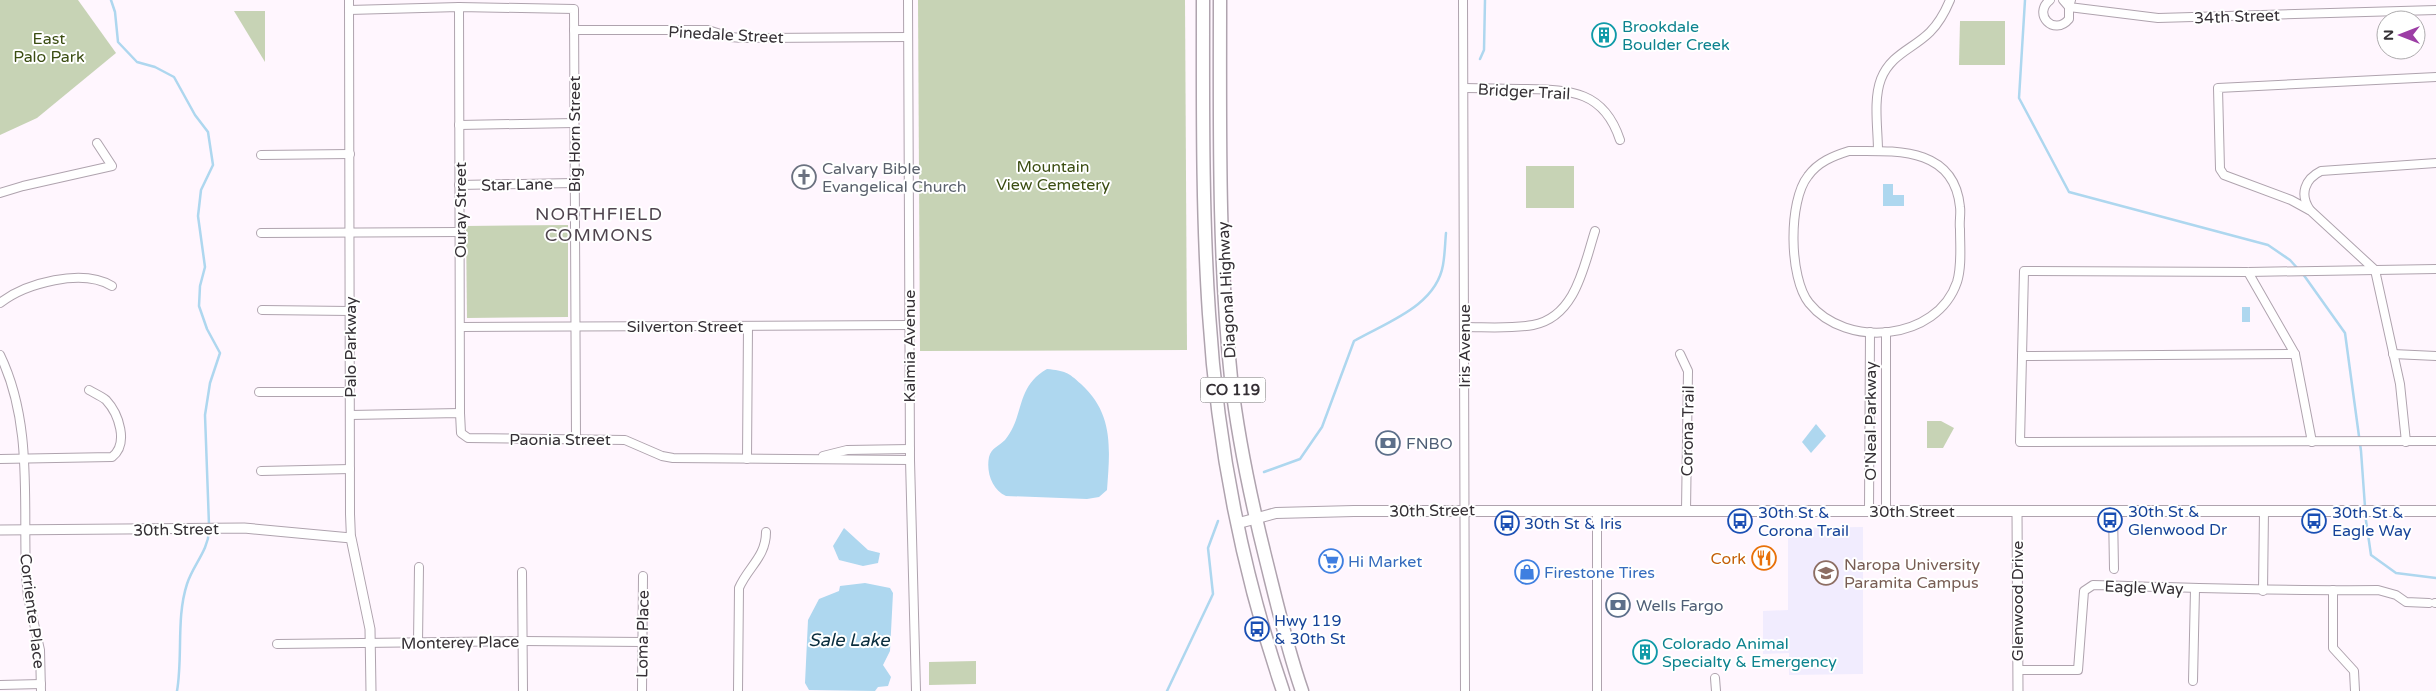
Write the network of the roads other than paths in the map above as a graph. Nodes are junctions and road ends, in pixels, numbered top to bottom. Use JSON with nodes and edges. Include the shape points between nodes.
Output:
{"nodes":[{"id":1,"x":349,"y":0,"type":"edge"},
{"id":2,"x":908,"y":0,"type":"edge"},
{"id":3,"x":1203,"y":0,"type":"edge"},
{"id":4,"x":1220,"y":0,"type":"edge"},
{"id":5,"x":1463,"y":0,"type":"edge"},
{"id":6,"x":1950,"y":0,"type":"edge"},
{"id":7,"x":2050,"y":0,"type":"edge"},
{"id":8,"x":2063,"y":0,"type":"edge"},
{"id":9,"x":2070,"y":3,"type":"edge"},
{"id":10,"x":459,"y":8,"type":"junction"},
{"id":11,"x":349,"y":10,"type":"junction"},
{"id":12,"x":2436,"y":10,"type":"edge"},
{"id":13,"x":574,"y":30,"type":"junction"},
{"id":14,"x":908,"y":37,"type":"junction"},
{"id":15,"x":2436,"y":77,"type":"edge"},
{"id":16,"x":1464,"y":88,"type":"junction"},
{"id":17,"x":574,"y":123,"type":"junction"},
{"id":18,"x":459,"y":125,"type":"junction"},
{"id":19,"x":1620,"y":140,"type":"dead end"},
{"id":20,"x":97,"y":143,"type":"dead end"},
{"id":21,"x":1878,"y":151,"type":"junction"},
{"id":22,"x":350,"y":154,"type":"junction"},
{"id":23,"x":261,"y":155,"type":"dead end"},
{"id":24,"x":2436,"y":163,"type":"edge"},
{"id":25,"x":574,"y":184,"type":"junction"},
{"id":26,"x":460,"y":185,"type":"junction"},
{"id":27,"x":0,"y":193,"type":"edge"},
{"id":28,"x":2311,"y":211,"type":"junction"},
{"id":29,"x":1595,"y":231,"type":"dead end"},
{"id":30,"x":460,"y":232,"type":"junction"},
{"id":31,"x":261,"y":233,"type":"dead end"},
{"id":32,"x":350,"y":233,"type":"junction"},
{"id":33,"x":1206,"y":260,"type":"junction"},
{"id":34,"x":1223,"y":260,"type":"junction"},
{"id":35,"x":2436,"y":269,"type":"edge"},
{"id":36,"x":2376,"y":270,"type":"junction"},
{"id":37,"x":2248,"y":272,"type":"junction"},
{"id":38,"x":112,"y":286,"type":"dead end"},
{"id":39,"x":0,"y":303,"type":"edge"},
{"id":40,"x":262,"y":310,"type":"dead end"},
{"id":41,"x":350,"y":311,"type":"junction"},
{"id":42,"x":909,"y":325,"type":"junction"},
{"id":43,"x":576,"y":326,"type":"junction"},
{"id":44,"x":748,"y":326,"type":"junction"},
{"id":45,"x":460,"y":327,"type":"junction"},
{"id":46,"x":1464,"y":327,"type":"junction"},
{"id":47,"x":1870,"y":332,"type":"junction"},
{"id":48,"x":1886,"y":332,"type":"junction"},
{"id":49,"x":1680,"y":354,"type":"dead end"},
{"id":50,"x":2295,"y":354,"type":"junction"},
{"id":51,"x":2393,"y":354,"type":"junction"},
{"id":52,"x":0,"y":355,"type":"edge"},
{"id":53,"x":2022,"y":356,"type":"junction"},
{"id":54,"x":2436,"y":356,"type":"edge"},
{"id":55,"x":88,"y":390,"type":"dead end"},
{"id":56,"x":260,"y":392,"type":"dead end"},
{"id":57,"x":349,"y":392,"type":"junction"},
{"id":58,"x":460,"y":413,"type":"junction"},
{"id":59,"x":350,"y":415,"type":"junction"},
{"id":60,"x":576,"y":439,"type":"junction"},
{"id":61,"x":2436,"y":441,"type":"edge"},
{"id":62,"x":2312,"y":442,"type":"junction"},
{"id":63,"x":2406,"y":442,"type":"junction"},
{"id":64,"x":910,"y":449,"type":"junction"},
{"id":65,"x":0,"y":459,"type":"edge"},
{"id":66,"x":24,"y":459,"type":"junction"},
{"id":67,"x":747,"y":459,"type":"junction"},
{"id":68,"x":817,"y":459,"type":"junction"},
{"id":69,"x":910,"y":460,"type":"junction"},
{"id":70,"x":350,"y":469,"type":"junction"},
{"id":71,"x":261,"y":471,"type":"dead end"},
{"id":72,"x":1465,"y":510,"type":"junction"},
{"id":73,"x":1597,"y":510,"type":"junction"},
{"id":74,"x":2264,"y":510,"type":"junction"},
{"id":75,"x":1686,"y":511,"type":"junction"},
{"id":76,"x":1870,"y":511,"type":"junction"},
{"id":77,"x":1886,"y":511,"type":"junction"},
{"id":78,"x":2017,"y":511,"type":"junction"},
{"id":79,"x":2113,"y":511,"type":"junction"},
{"id":80,"x":2436,"y":511,"type":"edge"},
{"id":81,"x":1255,"y":518,"type":"junction"},
{"id":82,"x":1239,"y":523,"type":"junction"},
{"id":83,"x":0,"y":530,"type":"edge"},
{"id":84,"x":24,"y":530,"type":"junction"},
{"id":85,"x":766,"y":532,"type":"dead end"},
{"id":86,"x":351,"y":538,"type":"junction"},
{"id":87,"x":419,"y":568,"type":"dead end"},
{"id":88,"x":2114,"y":569,"type":"dead end"},
{"id":89,"x":522,"y":572,"type":"dead end"},
{"id":90,"x":643,"y":576,"type":"dead end"},
{"id":91,"x":2195,"y":589,"type":"junction"},
{"id":92,"x":2333,"y":590,"type":"junction"},
{"id":93,"x":2263,"y":591,"type":"junction"},
{"id":94,"x":2433,"y":603,"type":"edge"},
{"id":95,"x":522,"y":641,"type":"junction"},
{"id":96,"x":418,"y":642,"type":"junction"},
{"id":97,"x":643,"y":642,"type":"junction"},
{"id":98,"x":371,"y":643,"type":"junction"},
{"id":99,"x":277,"y":644,"type":"dead end"},
{"id":100,"x":2018,"y":670,"type":"junction"},
{"id":101,"x":1715,"y":678,"type":"dead end"},
{"id":102,"x":2193,"y":681,"type":"dead end"},
{"id":103,"x":0,"y":685,"type":"edge"},
{"id":104,"x":41,"y":688,"type":"edge"},
{"id":105,"x":523,"y":690,"type":"edge"},
{"id":106,"x":371,"y":691,"type":"edge"},
{"id":107,"x":642,"y":691,"type":"edge"},
{"id":108,"x":738,"y":691,"type":"edge"},
{"id":109,"x":916,"y":691,"type":"edge"},
{"id":110,"x":1284,"y":691,"type":"edge"},
{"id":111,"x":1302,"y":691,"type":"edge"},
{"id":112,"x":1466,"y":691,"type":"edge"},
{"id":113,"x":1597,"y":691,"type":"edge"},
{"id":114,"x":1716,"y":691,"type":"edge"},
{"id":115,"x":2018,"y":691,"type":"edge"},
{"id":116,"x":2355,"y":691,"type":"edge"}],
"edges":[{"from":1,"to":11,"type":"street","name":"Palo Parkway"},
{"from":2,"to":14,"type":"street","name":"Kalmia Avenue"},
{"from":3,"to":33,"type":"highway","name":"Diagonal Highway","number":"CO 119"},
{"from":4,"to":34,"type":"highway","name":"Diagonal Highway","number":"CO 119"},
{"from":5,"to":16,"type":"street","name":"Iris Avenue"},
{"from":6,"to":21,"type":"street","via":[[1931,32],[1896,56],[1881,79]]},
{"from":7,"to":9,"type":"street","via":[[2043,13],[2044,19],[2054,26],[2065,23]]},
{"from":8,"to":9,"type":"street"},
{"from":9,"to":12,"type":"street","name":"34th Street","via":[[2158,18]]},
{"from":10,"to":11,"type":"street"},
{"from":10,"to":13,"type":"street","name":"Big Horn Street","via":[[574,9]]},
{"from":10,"to":18,"type":"street","name":"Ouray Street"},
{"from":11,"to":22,"type":"street","name":"Palo Parkway"},
{"from":13,"to":14,"type":"street","name":"Pinedale Street","via":[[708,30],[743,38]]},
{"from":13,"to":17,"type":"street","name":"Big Horn Street"},
{"from":14,"to":42,"type":"street","name":"Kalmia Avenue"},
{"from":15,"to":28,"type":"street","via":[[2218,88],[2220,169],[2224,175],[2292,200]]},
{"from":16,"to":19,"type":"street","name":"Bridger Trail","via":[[1575,92],[1588,97],[1607,113]]},
{"from":16,"to":46,"type":"street","name":"Iris Avenue"},
{"from":17,"to":18,"type":"street"},
{"from":17,"to":25,"type":"street","name":"Big Horn Street"},
{"from":18,"to":26,"type":"street","name":"Ouray Street"},
{"from":20,"to":27,"type":"street","via":[[112,166]]},
{"from":21,"to":47,"type":"street","via":[[1849,151],[1816,166],[1800,188],[1796,206],[1795,266],[1805,297],[1818,313],[1834,324]]},
{"from":21,"to":48,"type":"street","via":[[1912,153],[1929,159],[1952,181],[1960,207],[1960,263],[1957,282],[1949,299],[1929,318],[1910,328]]},
{"from":22,"to":23,"type":"street"},
{"from":22,"to":32,"type":"street","name":"Palo Parkway"},
{"from":24,"to":28,"type":"street","via":[[2321,171],[2308,181],[2304,189],[2304,200]]},
{"from":25,"to":26,"type":"street","name":"Star Lane"},
{"from":25,"to":43,"type":"street","name":"Big Horn Street"},
{"from":26,"to":30,"type":"street","name":"Ouray Street"},
{"from":28,"to":36,"type":"street"},
{"from":29,"to":46,"type":"street","via":[[1576,288],[1559,312],[1535,324]]},
{"from":30,"to":32,"type":"street"},
{"from":30,"to":45,"type":"street","name":"Ouray Street"},
{"from":31,"to":32,"type":"street"},
{"from":32,"to":41,"type":"street","name":"Palo Parkway"},
{"from":33,"to":34,"type":"highway"},
{"from":33,"to":82,"type":"highway","name":"Diagonal Highway","number":"CO 119","via":[[1219,402]]},
{"from":34,"to":81,"type":"highway","name":"Diagonal Highway","number":"CO 119","via":[[1232,379]]},
{"from":35,"to":36,"type":"street"},
{"from":36,"to":37,"type":"street"},
{"from":36,"to":51,"type":"street"},
{"from":37,"to":50,"type":"street"},
{"from":37,"to":53,"type":"street","via":[[2024,270]]},
{"from":38,"to":39,"type":"street","via":[[100,279],[62,280],[23,289]]},
{"from":40,"to":41,"type":"street"},
{"from":41,"to":57,"type":"street","name":"Palo Parkway"},
{"from":42,"to":44,"type":"street","name":"Silverton Street"},
{"from":42,"to":64,"type":"street","name":"Kalmia Avenue"},
{"from":43,"to":44,"type":"street","name":"Silverton Street"},
{"from":43,"to":45,"type":"street","name":"Silverton Street"},
{"from":43,"to":60,"type":"street","name":"Big Horn Street"},
{"from":44,"to":67,"type":"street"},
{"from":45,"to":58,"type":"street","name":"Ouray Street"},
{"from":46,"to":72,"type":"street","name":"Iris Avenue"},
{"from":47,"to":48,"type":"street"},
{"from":47,"to":76,"type":"street","name":"O'Neal Parkway"},
{"from":48,"to":77,"type":"street","name":"O'Neal Parkway"},
{"from":49,"to":75,"type":"street","name":"Corona Trail","via":[[1688,371]]},
{"from":50,"to":53,"type":"street"},
{"from":50,"to":62,"type":"street"},
{"from":51,"to":54,"type":"street"},
{"from":51,"to":63,"type":"street","via":[[2400,384]]},
{"from":52,"to":66,"type":"street","name":"Corriente Place","via":[[16,396]]},
{"from":53,"to":62,"type":"street","via":[[2020,442]]},
{"from":55,"to":66,"type":"street","via":[[105,399],[113,410],[121,434],[118,452],[112,457]]},
{"from":56,"to":57,"type":"street"},
{"from":57,"to":59,"type":"street","name":"Palo Parkway"},
{"from":58,"to":59,"type":"street"},
{"from":58,"to":60,"type":"street","name":"Paonia Street","via":[[462,433],[468,438]]},
{"from":59,"to":70,"type":"street","name":"Palo Parkway"},
{"from":60,"to":67,"type":"street","name":"Paonia Street","via":[[624,440],[673,458]]},
{"from":61,"to":63,"type":"street"},
{"from":62,"to":63,"type":"street"},
{"from":64,"to":68,"type":"street","name":"Paonia Street","via":[[847,450]]},
{"from":64,"to":69,"type":"street","name":"Kalmia Avenue"},
{"from":65,"to":66,"type":"street"},
{"from":66,"to":84,"type":"street","name":"Corriente Place"},
{"from":67,"to":68,"type":"street","name":"Paonia Street"},
{"from":68,"to":69,"type":"street","name":"Paonia Street"},
{"from":69,"to":109,"type":"street","name":"Kalmia Avenue"},
{"from":70,"to":71,"type":"street"},
{"from":70,"to":86,"type":"street","name":"Palo Parkway"},
{"from":72,"to":73,"type":"main road","name":"30th Street"},
{"from":72,"to":81,"type":"main road","name":"30th Street","via":[[1281,512]]},
{"from":72,"to":112,"type":"street","name":"Iris Avenue"},
{"from":73,"to":75,"type":"main road","name":"30th Street"},
{"from":73,"to":113,"type":"street"},
{"from":74,"to":79,"type":"main road","name":"30th Street"},
{"from":74,"to":80,"type":"main road","name":"30th Street"},
{"from":74,"to":93,"type":"street"},
{"from":75,"to":76,"type":"main road","name":"30th Street"},
{"from":76,"to":77,"type":"main road","name":"30th Street"},
{"from":77,"to":78,"type":"main road","name":"30th Street"},
{"from":78,"to":79,"type":"main road","name":"30th Street"},
{"from":78,"to":100,"type":"street","name":"Glenwood Drive"},
{"from":79,"to":88,"type":"street"},
{"from":81,"to":82,"type":"main road","name":"30th Street"},
{"from":81,"to":111,"type":"highway","name":"Diagonal Highway","number":"CO 119","via":[[1283,631]]},
{"from":82,"to":110,"type":"highway","name":"Diagonal Highway","number":"CO 119","via":[[1255,601]]},
{"from":83,"to":84,"type":"street","name":"30th Street"},
{"from":84,"to":86,"type":"street","name":"30th Street","via":[[264,529]]},
{"from":84,"to":104,"type":"street","name":"Corriente Place","via":[[28,597],[40,650]]},
{"from":85,"to":108,"type":"street","via":[[764,550],[744,575],[739,588]]},
{"from":86,"to":98,"type":"street","name":"Palo Parkway"},
{"from":87,"to":96,"type":"street"},
{"from":89,"to":95,"type":"street"},
{"from":90,"to":97,"type":"street","name":"Loma Place"},
{"from":91,"to":93,"type":"street","name":"Eagle Way"},
{"from":91,"to":100,"type":"street","name":"Eagle Way","via":[[2093,586],[2084,591],[2078,670]]},
{"from":91,"to":102,"type":"street","name":"Eagle Way"},
{"from":92,"to":93,"type":"street","name":"Eagle Way"},
{"from":92,"to":94,"type":"street","name":"Eagle Way","via":[[2378,590],[2406,602]]},
{"from":92,"to":116,"type":"street","via":[[2333,648],[2354,671]]},
{"from":95,"to":96,"type":"street","name":"Monterey Place"},
{"from":95,"to":97,"type":"street","name":"Monterey Place"},
{"from":95,"to":105,"type":"street"},
{"from":96,"to":98,"type":"street","name":"Monterey Place"},
{"from":97,"to":107,"type":"street","name":"Loma Place"},
{"from":98,"to":99,"type":"street","name":"Monterey Place"},
{"from":98,"to":106,"type":"street","name":"Palo Parkway"},
{"from":100,"to":115,"type":"street","name":"Glenwood Drive"},
{"from":101,"to":114,"type":"street"},
{"from":103,"to":104,"type":"street"}]}
